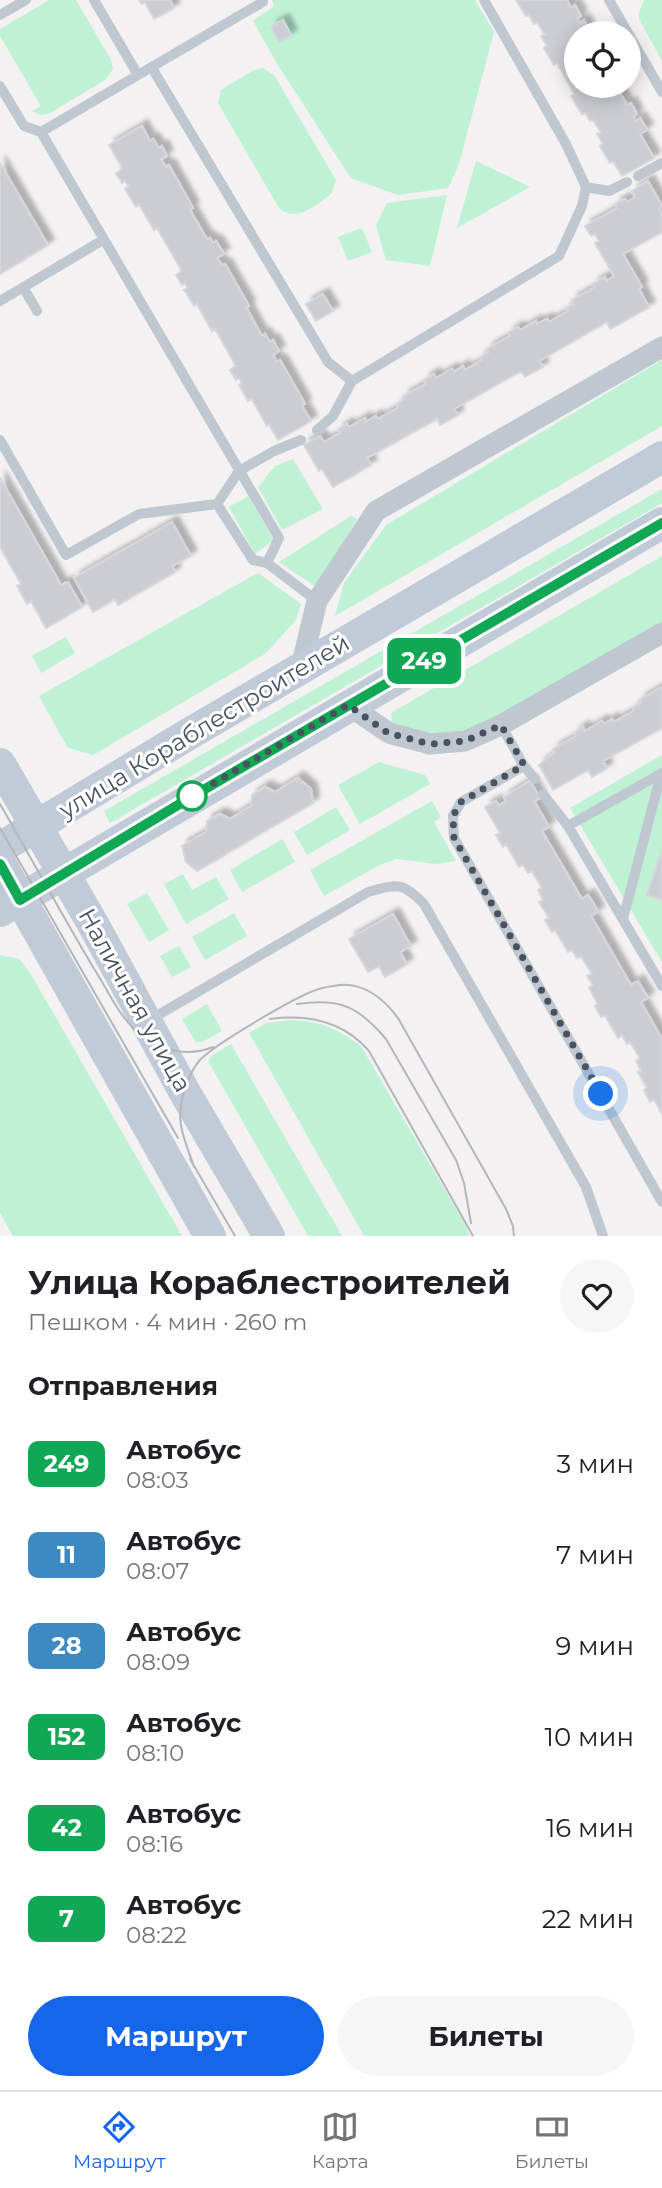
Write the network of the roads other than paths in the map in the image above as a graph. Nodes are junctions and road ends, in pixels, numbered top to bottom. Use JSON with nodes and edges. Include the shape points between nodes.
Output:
{"nodes":[{"id":1,"x":26,"y":0,"type":"edge"},
{"id":2,"x":94,"y":0,"type":"edge"},
{"id":3,"x":262,"y":0,"type":"edge"},
{"id":4,"x":484,"y":0,"type":"edge"},
{"id":5,"x":609,"y":0,"type":"edge"},
{"id":6,"x":0,"y":15,"type":"edge"},
{"id":7,"x":152,"y":68,"type":"junction"},
{"id":8,"x":138,"y":75,"type":"junction"},
{"id":9,"x":0,"y":86,"type":"edge"},
{"id":10,"x":662,"y":92,"type":"edge"},
{"id":11,"x":41,"y":132,"type":"junction"},
{"id":12,"x":662,"y":163,"type":"edge"},
{"id":13,"x":638,"y":176,"type":"dead end"},
{"id":14,"x":627,"y":182,"type":"dead end"},
{"id":15,"x":586,"y":187,"type":"junction"},
{"id":16,"x":609,"y":191,"type":"junction"},
{"id":17,"x":582,"y":206,"type":"junction"},
{"id":18,"x":103,"y":240,"type":"junction"},
{"id":19,"x":23,"y":287,"type":"junction"},
{"id":20,"x":0,"y":301,"type":"edge"},
{"id":21,"x":37,"y":311,"type":"dead end"},
{"id":22,"x":662,"y":346,"type":"edge"},
{"id":23,"x":352,"y":381,"type":"junction"},
{"id":24,"x":317,"y":430,"type":"dead end"},
{"id":25,"x":0,"y":440,"type":"edge"},
{"id":26,"x":301,"y":440,"type":"dead end"},
{"id":27,"x":662,"y":457,"type":"edge"},
{"id":28,"x":239,"y":471,"type":"junction"},
{"id":29,"x":217,"y":503,"type":"junction"},
{"id":30,"x":662,"y":523,"type":"edge"},
{"id":31,"x":267,"y":563,"type":"junction"},
{"id":32,"x":317,"y":601,"type":"junction"},
{"id":33,"x":662,"y":633,"type":"edge"},
{"id":34,"x":301,"y":667,"type":"junction"},
{"id":35,"x":348,"y":705,"type":"junction"},
{"id":36,"x":501,"y":725,"type":"junction"},
{"id":37,"x":0,"y":764,"type":"edge"},
{"id":38,"x":524,"y":765,"type":"junction"},
{"id":39,"x":661,"y":773,"type":"edge"},
{"id":40,"x":535,"y":779,"type":"dead end"},
{"id":41,"x":543,"y":794,"type":"dead end"},
{"id":42,"x":568,"y":826,"type":"junction"},
{"id":43,"x":37,"y":827,"type":"junction"},
{"id":44,"x":0,"y":848,"type":"edge"},
{"id":45,"x":0,"y":863,"type":"edge"},
{"id":46,"x":64,"y":873,"type":"junction"},
{"id":47,"x":10,"y":905,"type":"edge"},
{"id":48,"x":623,"y":919,"type":"junction"},
{"id":49,"x":662,"y":986,"type":"edge"},
{"id":50,"x":147,"y":1022,"type":"junction"},
{"id":51,"x":662,"y":1202,"type":"edge"},
{"id":52,"x":210,"y":1236,"type":"edge"},
{"id":53,"x":269,"y":1236,"type":"edge"},
{"id":54,"x":603,"y":1236,"type":"edge"}],
"edges":[{"from":1,"to":6,"type":"lane"},
{"from":2,"to":8,"type":"lane"},
{"from":3,"to":7,"type":"lane"},
{"from":4,"to":15,"type":"lane"},
{"from":5,"to":10,"type":"lane"},
{"from":7,"to":8,"type":"lane"},
{"from":7,"to":23,"type":"lane","via":[[328,362]]},
{"from":8,"to":11,"type":"lane"},
{"from":9,"to":11,"type":"lane","via":[[24,126]]},
{"from":11,"to":18,"type":"lane"},
{"from":12,"to":13,"type":"lane"},
{"from":14,"to":16,"type":"lane"},
{"from":15,"to":16,"type":"lane"},
{"from":15,"to":17,"type":"lane"},
{"from":16,"to":17,"type":"lane"},
{"from":17,"to":23,"type":"lane","via":[[559,256]]},
{"from":18,"to":19,"type":"lane"},
{"from":18,"to":28,"type":"lane"},
{"from":19,"to":20,"type":"lane"},
{"from":19,"to":21,"type":"lane"},
{"from":22,"to":32,"type":"street","via":[[376,510]]},
{"from":23,"to":24,"type":"lane","via":[[333,416]]},
{"from":25,"to":29,"type":"lane","via":[[66,555],[139,514]]},
{"from":26,"to":28,"type":"lane"},
{"from":27,"to":34,"type":"main road","name":"улица Кораблестроителей"},
{"from":28,"to":29,"type":"lane"},
{"from":28,"to":31,"type":"lane","via":[[279,538]]},
{"from":29,"to":31,"type":"lane","via":[[253,560]]},
{"from":30,"to":35,"type":"main road"},
{"from":31,"to":32,"type":"lane"},
{"from":32,"to":34,"type":"street"},
{"from":33,"to":36,"type":"street"},
{"from":34,"to":43,"type":"main road","name":"улица Кораблестроителей"},
{"from":35,"to":36,"type":"street","via":[[388,733],[430,744],[465,741]]},
{"from":35,"to":46,"type":"main road"},
{"from":36,"to":38,"type":"lane"},
{"from":37,"to":43,"type":"main road","name":"Наличная улица"},
{"from":38,"to":40,"type":"lane"},
{"from":38,"to":51,"type":"lane","via":[[461,802],[453,816],[454,838]]},
{"from":39,"to":42,"type":"lane"},
{"from":39,"to":48,"type":"lane"},
{"from":41,"to":42,"type":"lane"},
{"from":42,"to":48,"type":"lane"},
{"from":43,"to":44,"type":"main road","name":"улица Кораблестроителей"},
{"from":43,"to":46,"type":"main road","name":"Наличная улица"},
{"from":45,"to":47,"type":"main road","name":"Наличная улица"},
{"from":46,"to":47,"type":"main road"},
{"from":46,"to":50,"type":"main road","name":"Наличная улица"},
{"from":47,"to":52,"type":"main road","name":"Наличная улица"},
{"from":48,"to":49,"type":"lane"},
{"from":50,"to":53,"type":"main road","name":"Наличная улица"},
{"from":50,"to":54,"type":"lane","via":[[368,892],[390,886],[409,888],[424,904],[586,1187]]}]}
